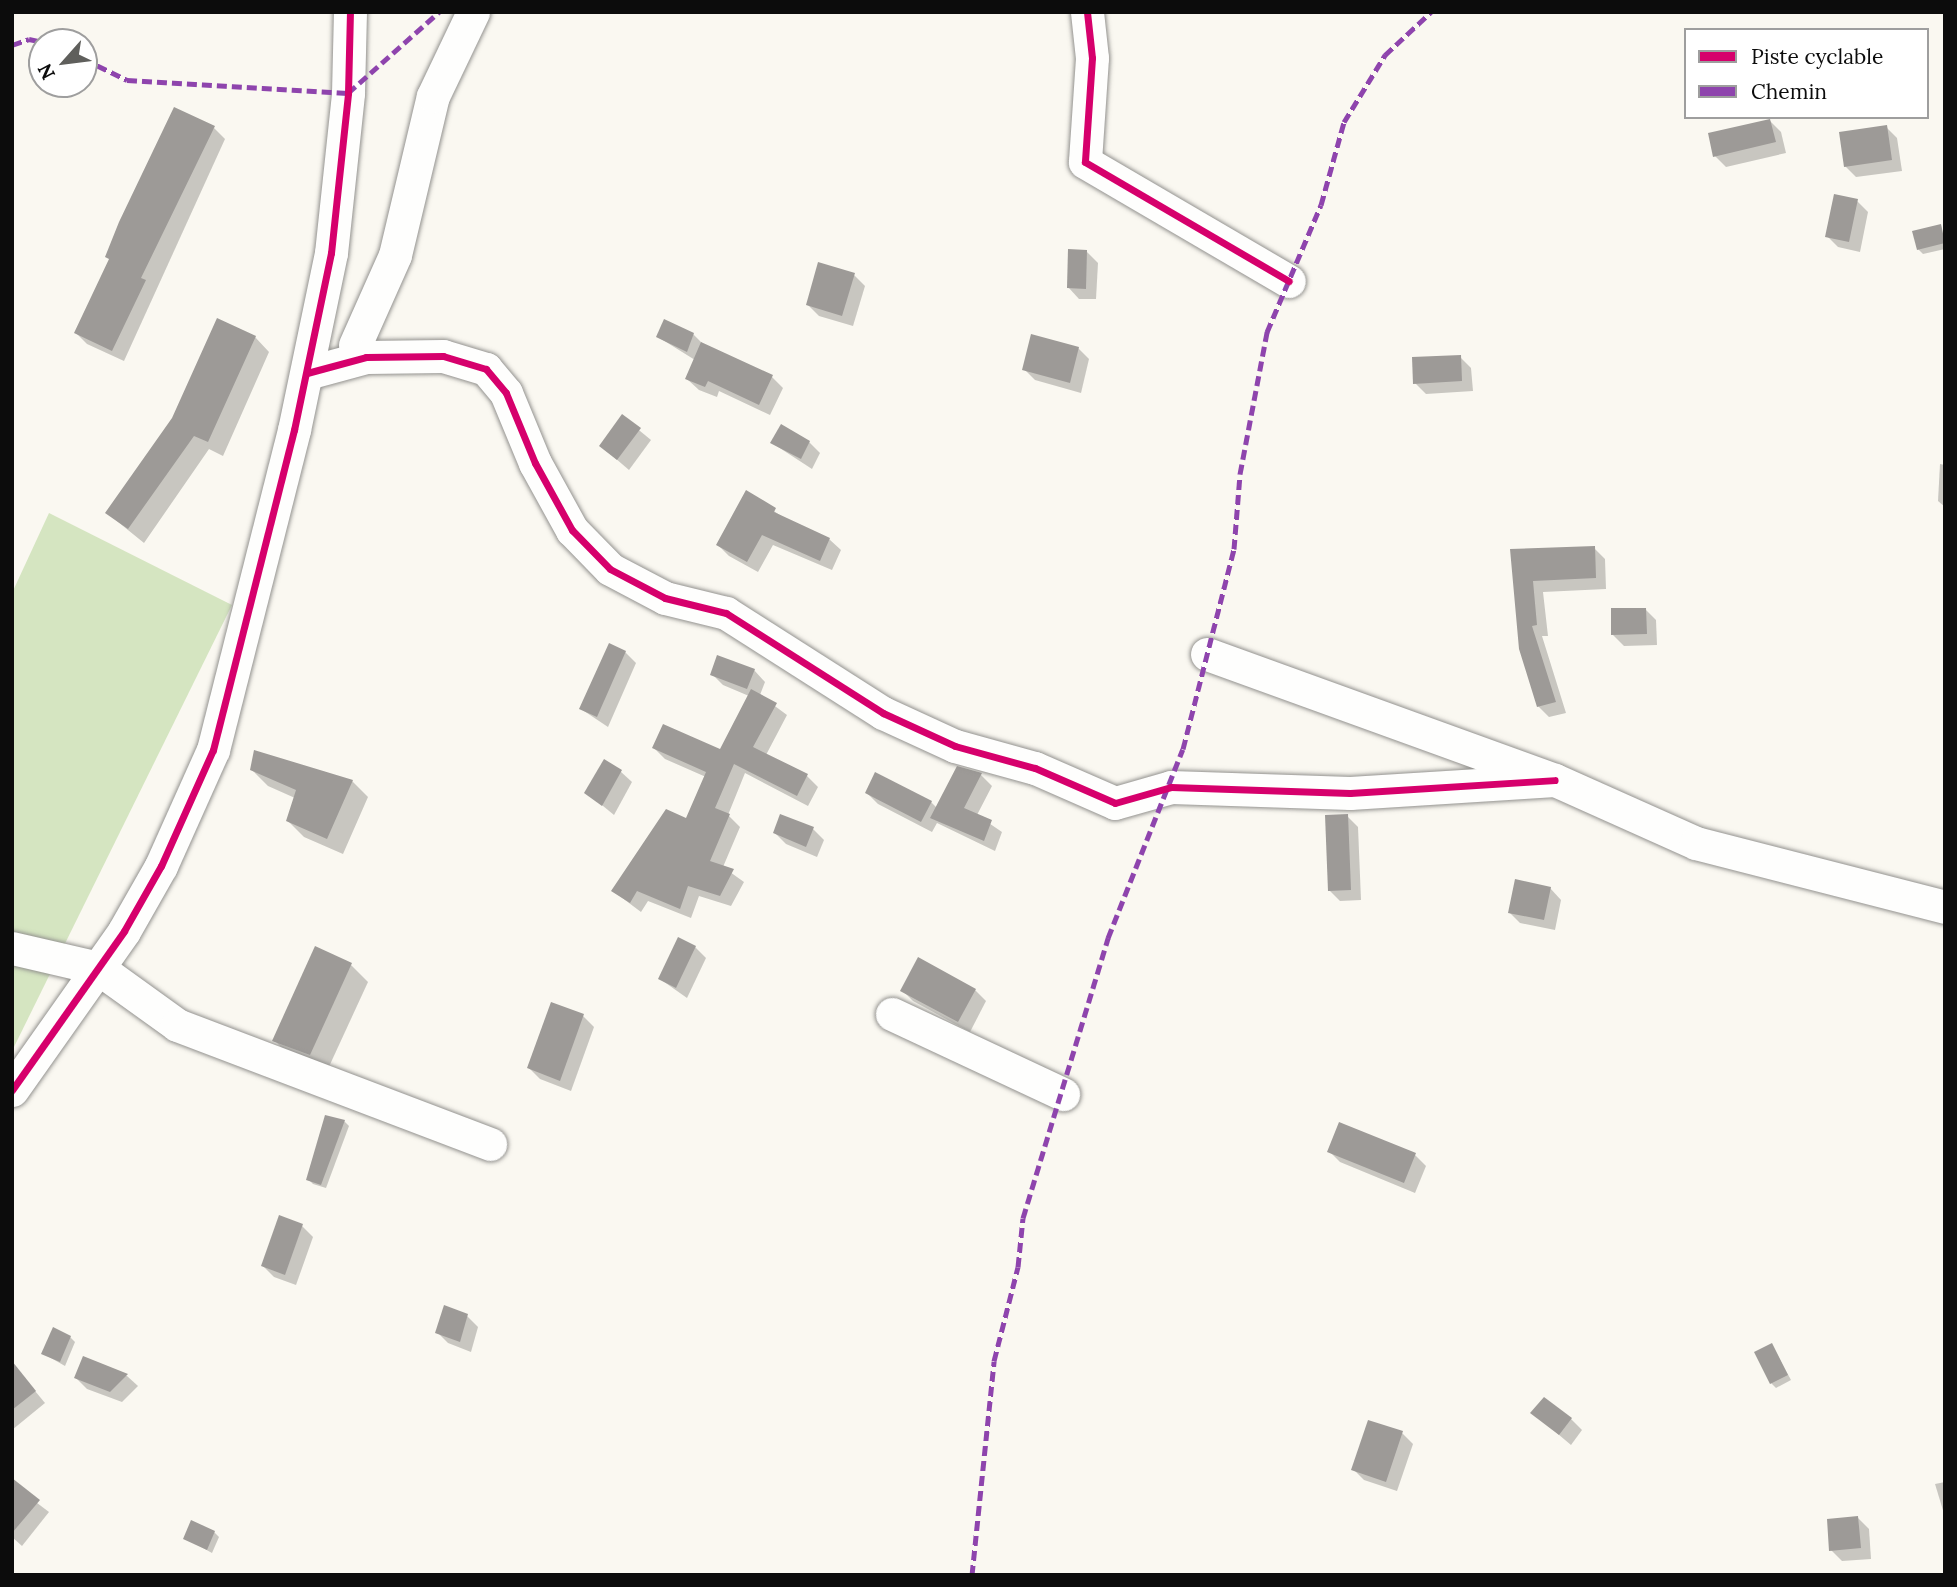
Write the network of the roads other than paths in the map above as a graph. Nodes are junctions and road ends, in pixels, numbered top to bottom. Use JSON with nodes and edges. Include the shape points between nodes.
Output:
{"nodes":[{"id":1,"x":350,"y":12,"type":"edge"},
{"id":2,"x":472,"y":12,"type":"edge"},
{"id":3,"x":1087,"y":12,"type":"edge"},
{"id":4,"x":1289,"y":281,"type":"dead end"},
{"id":5,"x":320,"y":309,"type":"junction"},
{"id":6,"x":360,"y":351,"type":"junction"},
{"id":7,"x":307,"y":373,"type":"junction"},
{"id":8,"x":1207,"y":654,"type":"dead end"},
{"id":9,"x":1555,"y":780,"type":"junction"},
{"id":10,"x":1945,"y":906,"type":"edge"},
{"id":11,"x":12,"y":948,"type":"edge"},
{"id":12,"x":98,"y":968,"type":"junction"},
{"id":13,"x":892,"y":1014,"type":"dead end"},
{"id":14,"x":12,"y":1090,"type":"edge"},
{"id":15,"x":1063,"y":1094,"type":"dead end"},
{"id":16,"x":490,"y":1144,"type":"dead end"}],
"edges":[{"from":1,"to":5,"type":"street","via":[[348,93],[331,253]]},
{"from":2,"to":6,"type":"street","via":[[433,96],[395,255]]},
{"from":3,"to":4,"type":"street","via":[[1091,58],[1085,162]]},
{"from":5,"to":6,"type":"street"},
{"from":5,"to":7,"type":"street"},
{"from":6,"to":7,"type":"street"},
{"from":6,"to":9,"type":"street","via":[[443,356],[486,369],[506,393],[535,463],[572,530],[610,569],[665,598],[726,613],[883,713],[955,746],[1035,768],[1115,803],[1171,787],[1350,793]]},
{"from":7,"to":12,"type":"street","via":[[213,750],[161,866]]},
{"from":8,"to":9,"type":"street"},
{"from":9,"to":10,"type":"street","via":[[1696,843]]},
{"from":11,"to":12,"type":"street"},
{"from":12,"to":14,"type":"street"},
{"from":12,"to":16,"type":"street","via":[[177,1025]]},
{"from":13,"to":15,"type":"street"}]}
